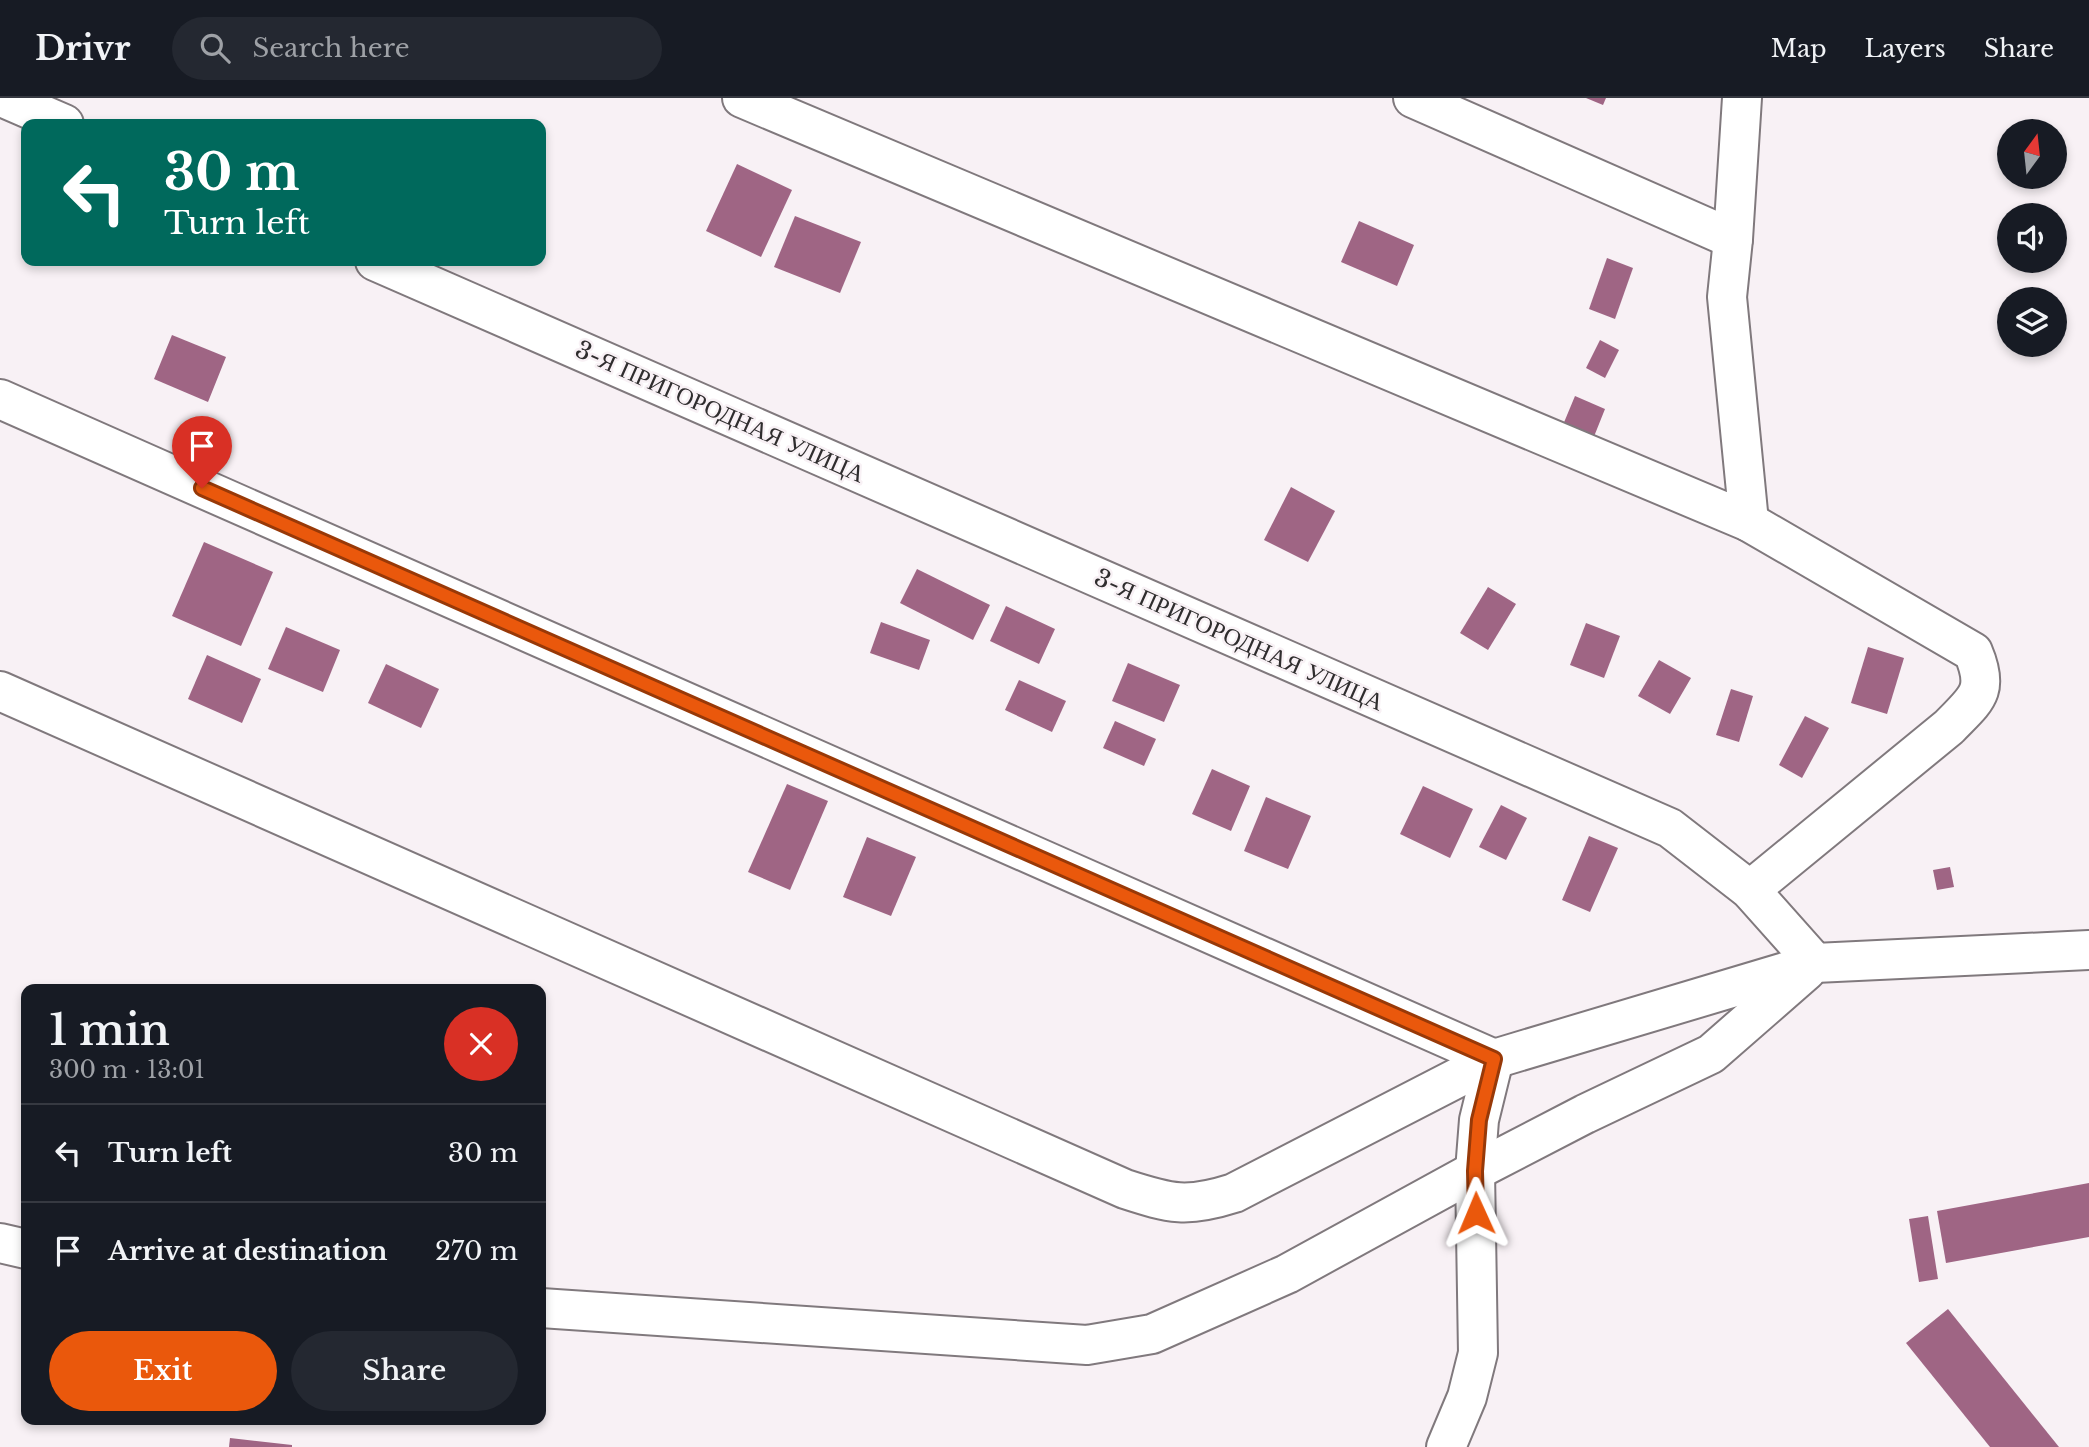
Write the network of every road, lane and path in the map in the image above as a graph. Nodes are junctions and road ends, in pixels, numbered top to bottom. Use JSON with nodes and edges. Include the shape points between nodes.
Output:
{"nodes":[{"id":1,"x":4,"y":98,"type":"edge"},
{"id":2,"x":742,"y":98,"type":"edge"},
{"id":3,"x":1413,"y":98,"type":"edge"},
{"id":4,"x":1742,"y":98,"type":"edge"},
{"id":5,"x":52,"y":119,"type":"edge"},
{"id":6,"x":1733,"y":239,"type":"junction"},
{"id":7,"x":386,"y":266,"type":"edge"},
{"id":8,"x":0,"y":399,"type":"edge"},
{"id":9,"x":1749,"y":523,"type":"junction"},
{"id":10,"x":0,"y":691,"type":"edge"},
{"id":11,"x":1750,"y":890,"type":"junction"},
{"id":12,"x":2089,"y":950,"type":"edge"},
{"id":13,"x":1815,"y":962,"type":"junction"},
{"id":14,"x":1494,"y":1059,"type":"junction"},
{"id":15,"x":1475,"y":1171,"type":"junction"},
{"id":16,"x":0,"y":1242,"type":"edge"},
{"id":17,"x":21,"y":1248,"type":"edge"},
{"id":18,"x":546,"y":1308,"type":"edge"},
{"id":19,"x":1446,"y":1447,"type":"edge"}],
"edges":[{"from":1,"to":5,"type":"street"},
{"from":2,"to":9,"type":"street"},
{"from":3,"to":6,"type":"street"},
{"from":4,"to":6,"type":"street"},
{"from":6,"to":9,"type":"street","via":[[1727,297]]},
{"from":7,"to":11,"type":"street","name":"3-Я ПРИГОРОДНАЯ УЛИЦА","via":[[1670,828]]},
{"from":8,"to":14,"type":"street"},
{"from":9,"to":11,"type":"street","via":[[1973,652],[1982,678],[1974,702],[1949,727]]},
{"from":10,"to":14,"type":"street","via":[[1154,1199],[1208,1202],[1234,1193]]},
{"from":11,"to":13,"type":"street","name":"3-Я ПРИГОРОДНАЯ УЛИЦА"},
{"from":12,"to":13,"type":"street"},
{"from":13,"to":14,"type":"street"},
{"from":13,"to":15,"type":"street","via":[[1711,1054]]},
{"from":14,"to":15,"type":"street","via":[[1479,1120]]},
{"from":15,"to":18,"type":"street","via":[[1263,1285],[1152,1334],[1087,1345]]},
{"from":15,"to":19,"type":"street","via":[[1478,1353]]},
{"from":16,"to":17,"type":"street"}]}
